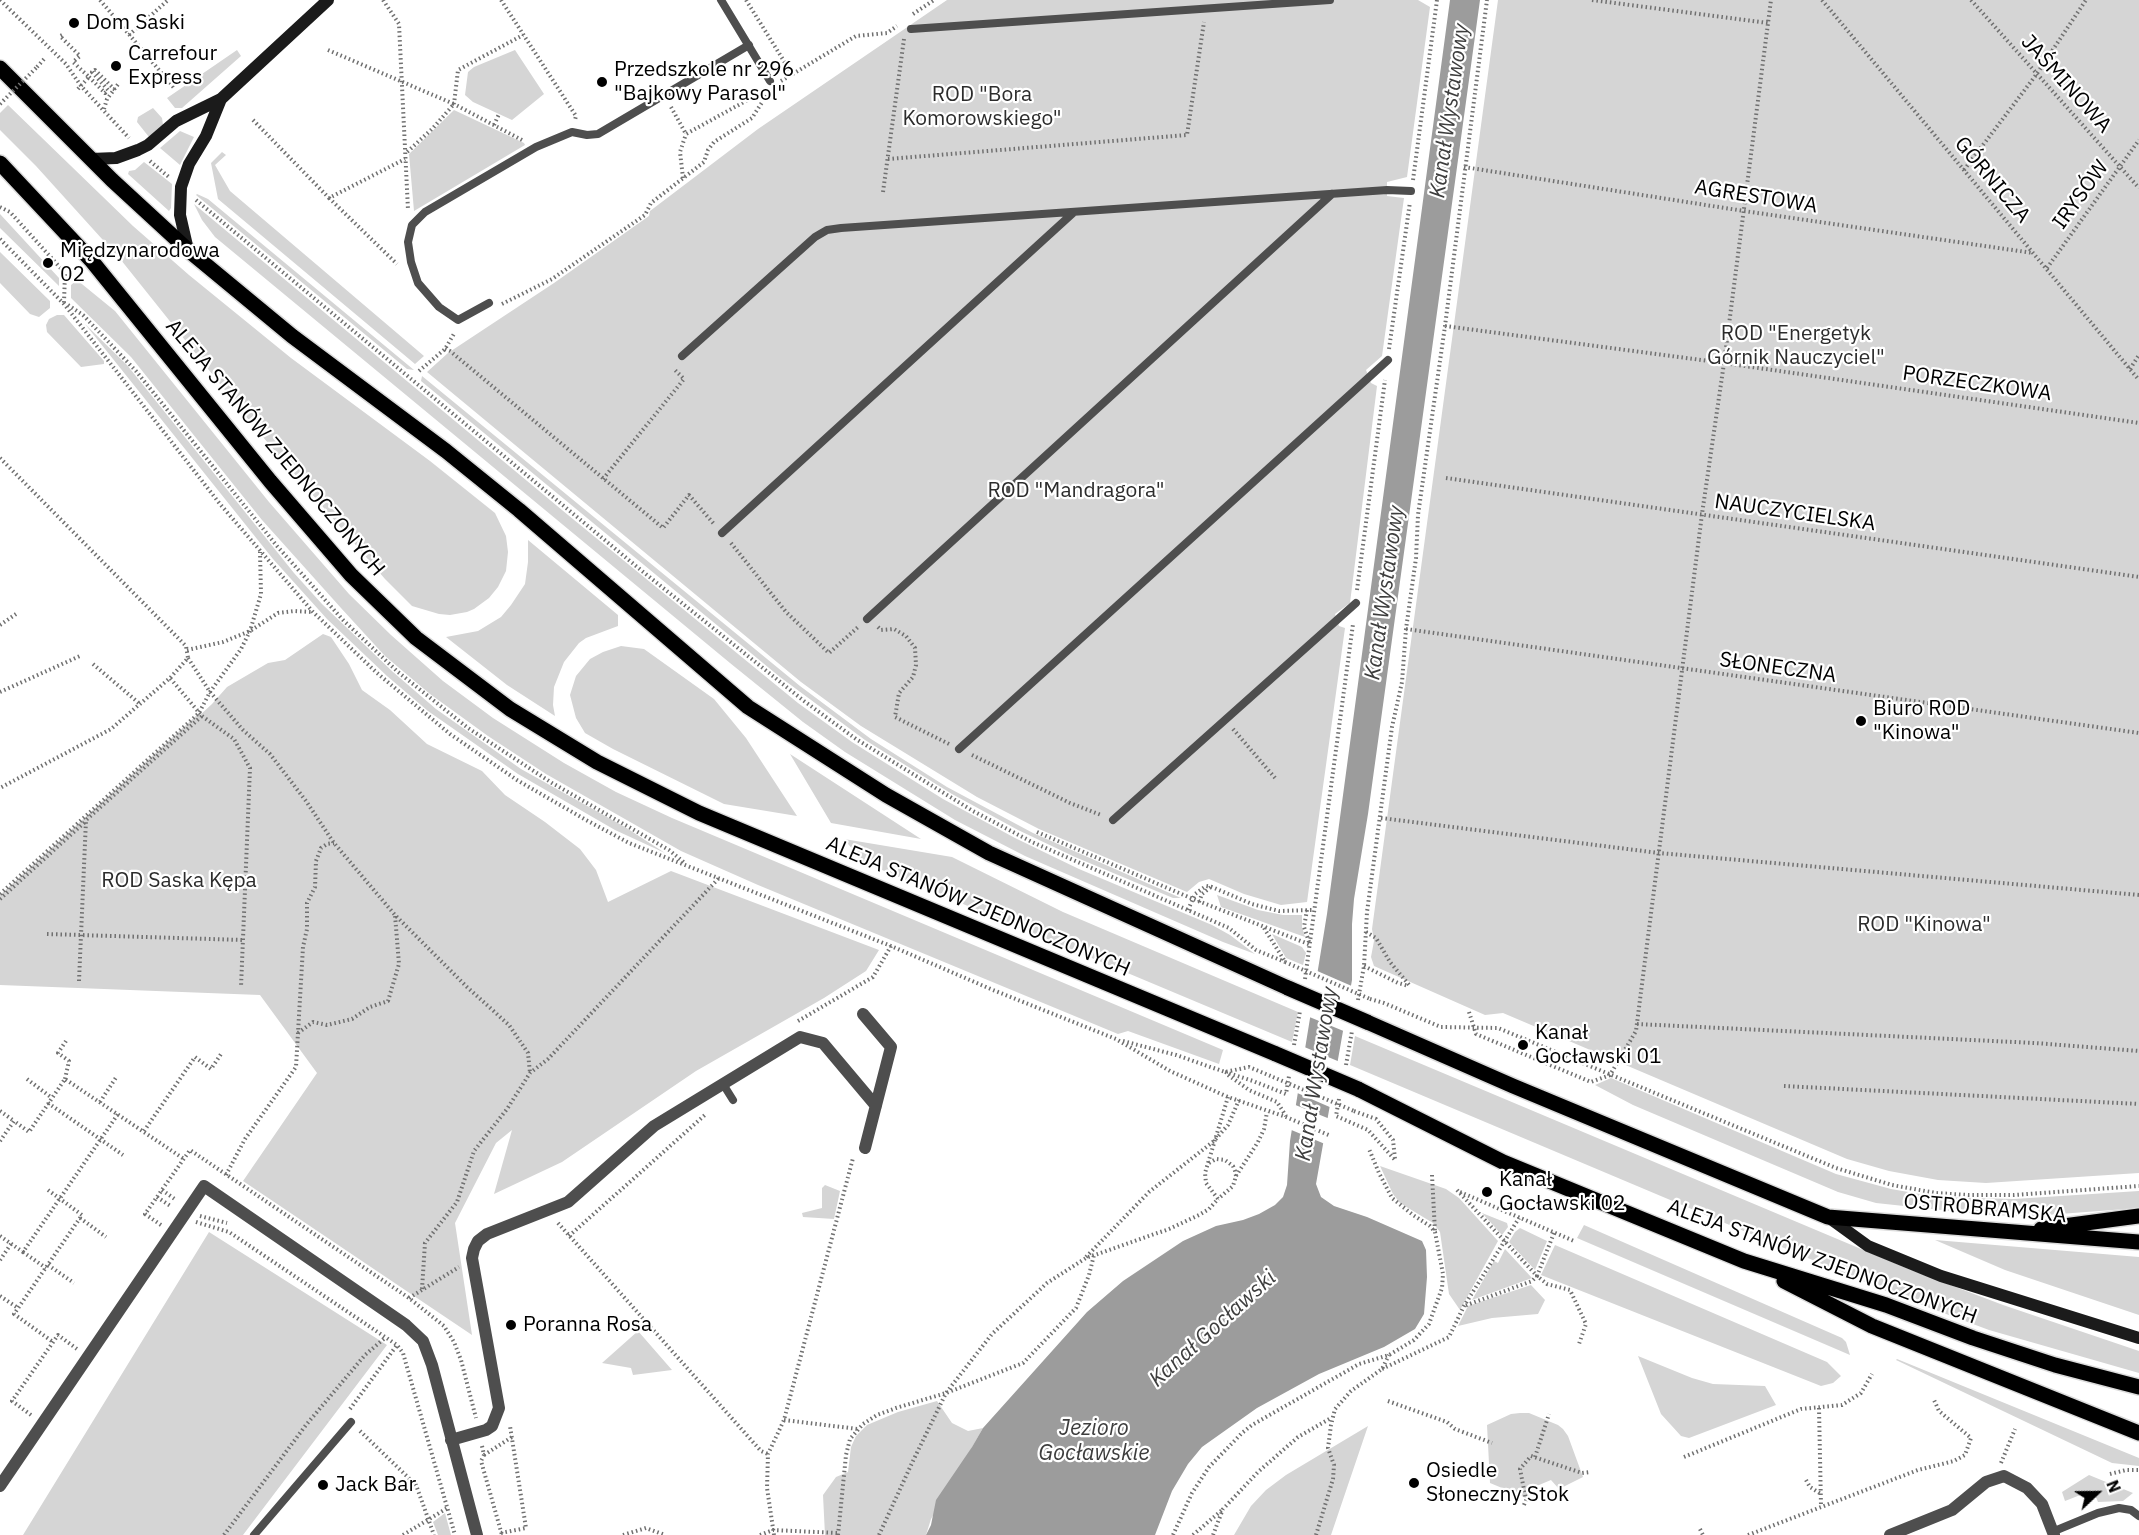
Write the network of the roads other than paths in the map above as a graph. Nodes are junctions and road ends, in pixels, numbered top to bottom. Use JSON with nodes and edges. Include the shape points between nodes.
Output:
{"nodes":[{"id":1,"x":328,"y":0,"type":"edge"},
{"id":2,"x":721,"y":0,"type":"edge"},
{"id":3,"x":1330,"y":0,"type":"edge"},
{"id":4,"x":911,"y":29,"type":"road end"},
{"id":5,"x":748,"y":45,"type":"junction"},
{"id":6,"x":0,"y":68,"type":"edge"},
{"id":7,"x":771,"y":84,"type":"road end"},
{"id":8,"x":221,"y":99,"type":"junction"},
{"id":9,"x":91,"y":159,"type":"junction"},
{"id":10,"x":0,"y":164,"type":"edge"},
{"id":11,"x":1411,"y":191,"type":"road end"},
{"id":12,"x":1333,"y":194,"type":"junction"},
{"id":13,"x":1073,"y":213,"type":"junction"},
{"id":14,"x":188,"y":250,"type":"junction"},
{"id":15,"x":489,"y":303,"type":"road end"},
{"id":16,"x":682,"y":356,"type":"road end"},
{"id":17,"x":1388,"y":360,"type":"road end"},
{"id":18,"x":722,"y":533,"type":"road end"},
{"id":19,"x":1356,"y":603,"type":"road end"},
{"id":20,"x":867,"y":619,"type":"road end"},
{"id":21,"x":959,"y":749,"type":"dead end"},
{"id":22,"x":1113,"y":820,"type":"dead end"},
{"id":23,"x":863,"y":1014,"type":"dead end"},
{"id":24,"x":876,"y":1106,"type":"junction"},
{"id":25,"x":860,"y":1150,"type":"road end"},
{"id":26,"x":2139,"y":1216,"type":"edge"},
{"id":27,"x":1828,"y":1217,"type":"junction"},
{"id":28,"x":2012,"y":1232,"type":"junction"},
{"id":29,"x":2139,"y":1242,"type":"edge"},
{"id":30,"x":1744,"y":1261,"type":"junction"},
{"id":31,"x":2139,"y":1338,"type":"edge"},
{"id":32,"x":2139,"y":1387,"type":"edge"},
{"id":33,"x":351,"y":1422,"type":"road end"},
{"id":34,"x":2139,"y":1433,"type":"edge"},
{"id":35,"x":451,"y":1440,"type":"junction"},
{"id":36,"x":0,"y":1486,"type":"edge"},
{"id":37,"x":2139,"y":1516,"type":"edge"},
{"id":38,"x":2053,"y":1534,"type":"edge"},
{"id":39,"x":254,"y":1535,"type":"edge"},
{"id":40,"x":477,"y":1535,"type":"edge"},
{"id":41,"x":1890,"y":1535,"type":"edge"}],
"edges":[{"from":1,"to":8,"type":"street"},
{"from":2,"to":5,"type":"lane"},
{"from":3,"to":4,"type":"lane"},
{"from":5,"to":7,"type":"lane"},
{"from":5,"to":15,"type":"lane","via":[[598,134],[572,132],[536,147],[425,212],[412,225],[408,242],[418,283],[439,307],[458,320]]},
{"from":6,"to":9,"type":"main road","name":"ALEJA STANÓW ZJEDNOCZONYCH"},
{"from":8,"to":9,"type":"street","via":[[177,122],[138,150],[116,158]]},
{"from":8,"to":14,"type":"street","via":[[181,187],[180,215]]},
{"from":9,"to":14,"type":"main road","name":"ALEJA STANÓW ZJEDNOCZONYCH"},
{"from":10,"to":30,"type":"main road","name":"ALEJA STANÓW ZJEDNOCZONYCH","bridge":true,"via":[[91,260],[351,575],[416,638],[510,709],[597,762],[699,813],[1358,1089],[1503,1162]]},
{"from":11,"to":12,"type":"lane"},
{"from":12,"to":13,"type":"lane"},
{"from":12,"to":20,"type":"lane"},
{"from":13,"to":16,"type":"lane","via":[[827,230]]},
{"from":13,"to":18,"type":"lane"},
{"from":14,"to":27,"type":"main road","name":"ALEJA STANÓW ZJEDNOCZONYCH","bridge":true,"via":[[292,336],[519,510],[748,707],[894,800],[1003,861],[1288,988],[1360,1025]]},
{"from":17,"to":21,"type":"lane"},
{"from":19,"to":22,"type":"lane"},
{"from":23,"to":24,"type":"street","via":[[891,1047]]},
{"from":24,"to":25,"type":"street"},
{"from":24,"to":35,"type":"street","via":[[823,1043],[800,1037],[729,1093],[654,1126],[568,1202],[478,1241],[472,1258],[499,1408],[492,1426],[479,1434]]},
{"from":26,"to":28,"type":"main road"},
{"from":27,"to":28,"type":"main road","name":"OSTROBRAMSKA"},
{"from":27,"to":31,"type":"street","name":"ALEJA STANÓW ZJEDNOCZONYCH","via":[[1868,1246],[1941,1276]]},
{"from":28,"to":29,"type":"main road","name":"OSTROBRAMSKA"},
{"from":30,"to":32,"type":"main road","name":"ALEJA STANÓW ZJEDNOCZONYCH","via":[[1886,1305],[2045,1362]]},
{"from":30,"to":34,"type":"main road","via":[[1872,1326]]},
{"from":33,"to":39,"type":"lane"},
{"from":35,"to":36,"type":"street","via":[[423,1341],[406,1325],[204,1186]]},
{"from":35,"to":40,"type":"street"},
{"from":37,"to":38,"type":"lane","via":[[2119,1508],[2098,1513]]},
{"from":38,"to":41,"type":"street","via":[[2042,1504],[2027,1488],[2004,1476],[1986,1482],[1952,1510]]}]}
